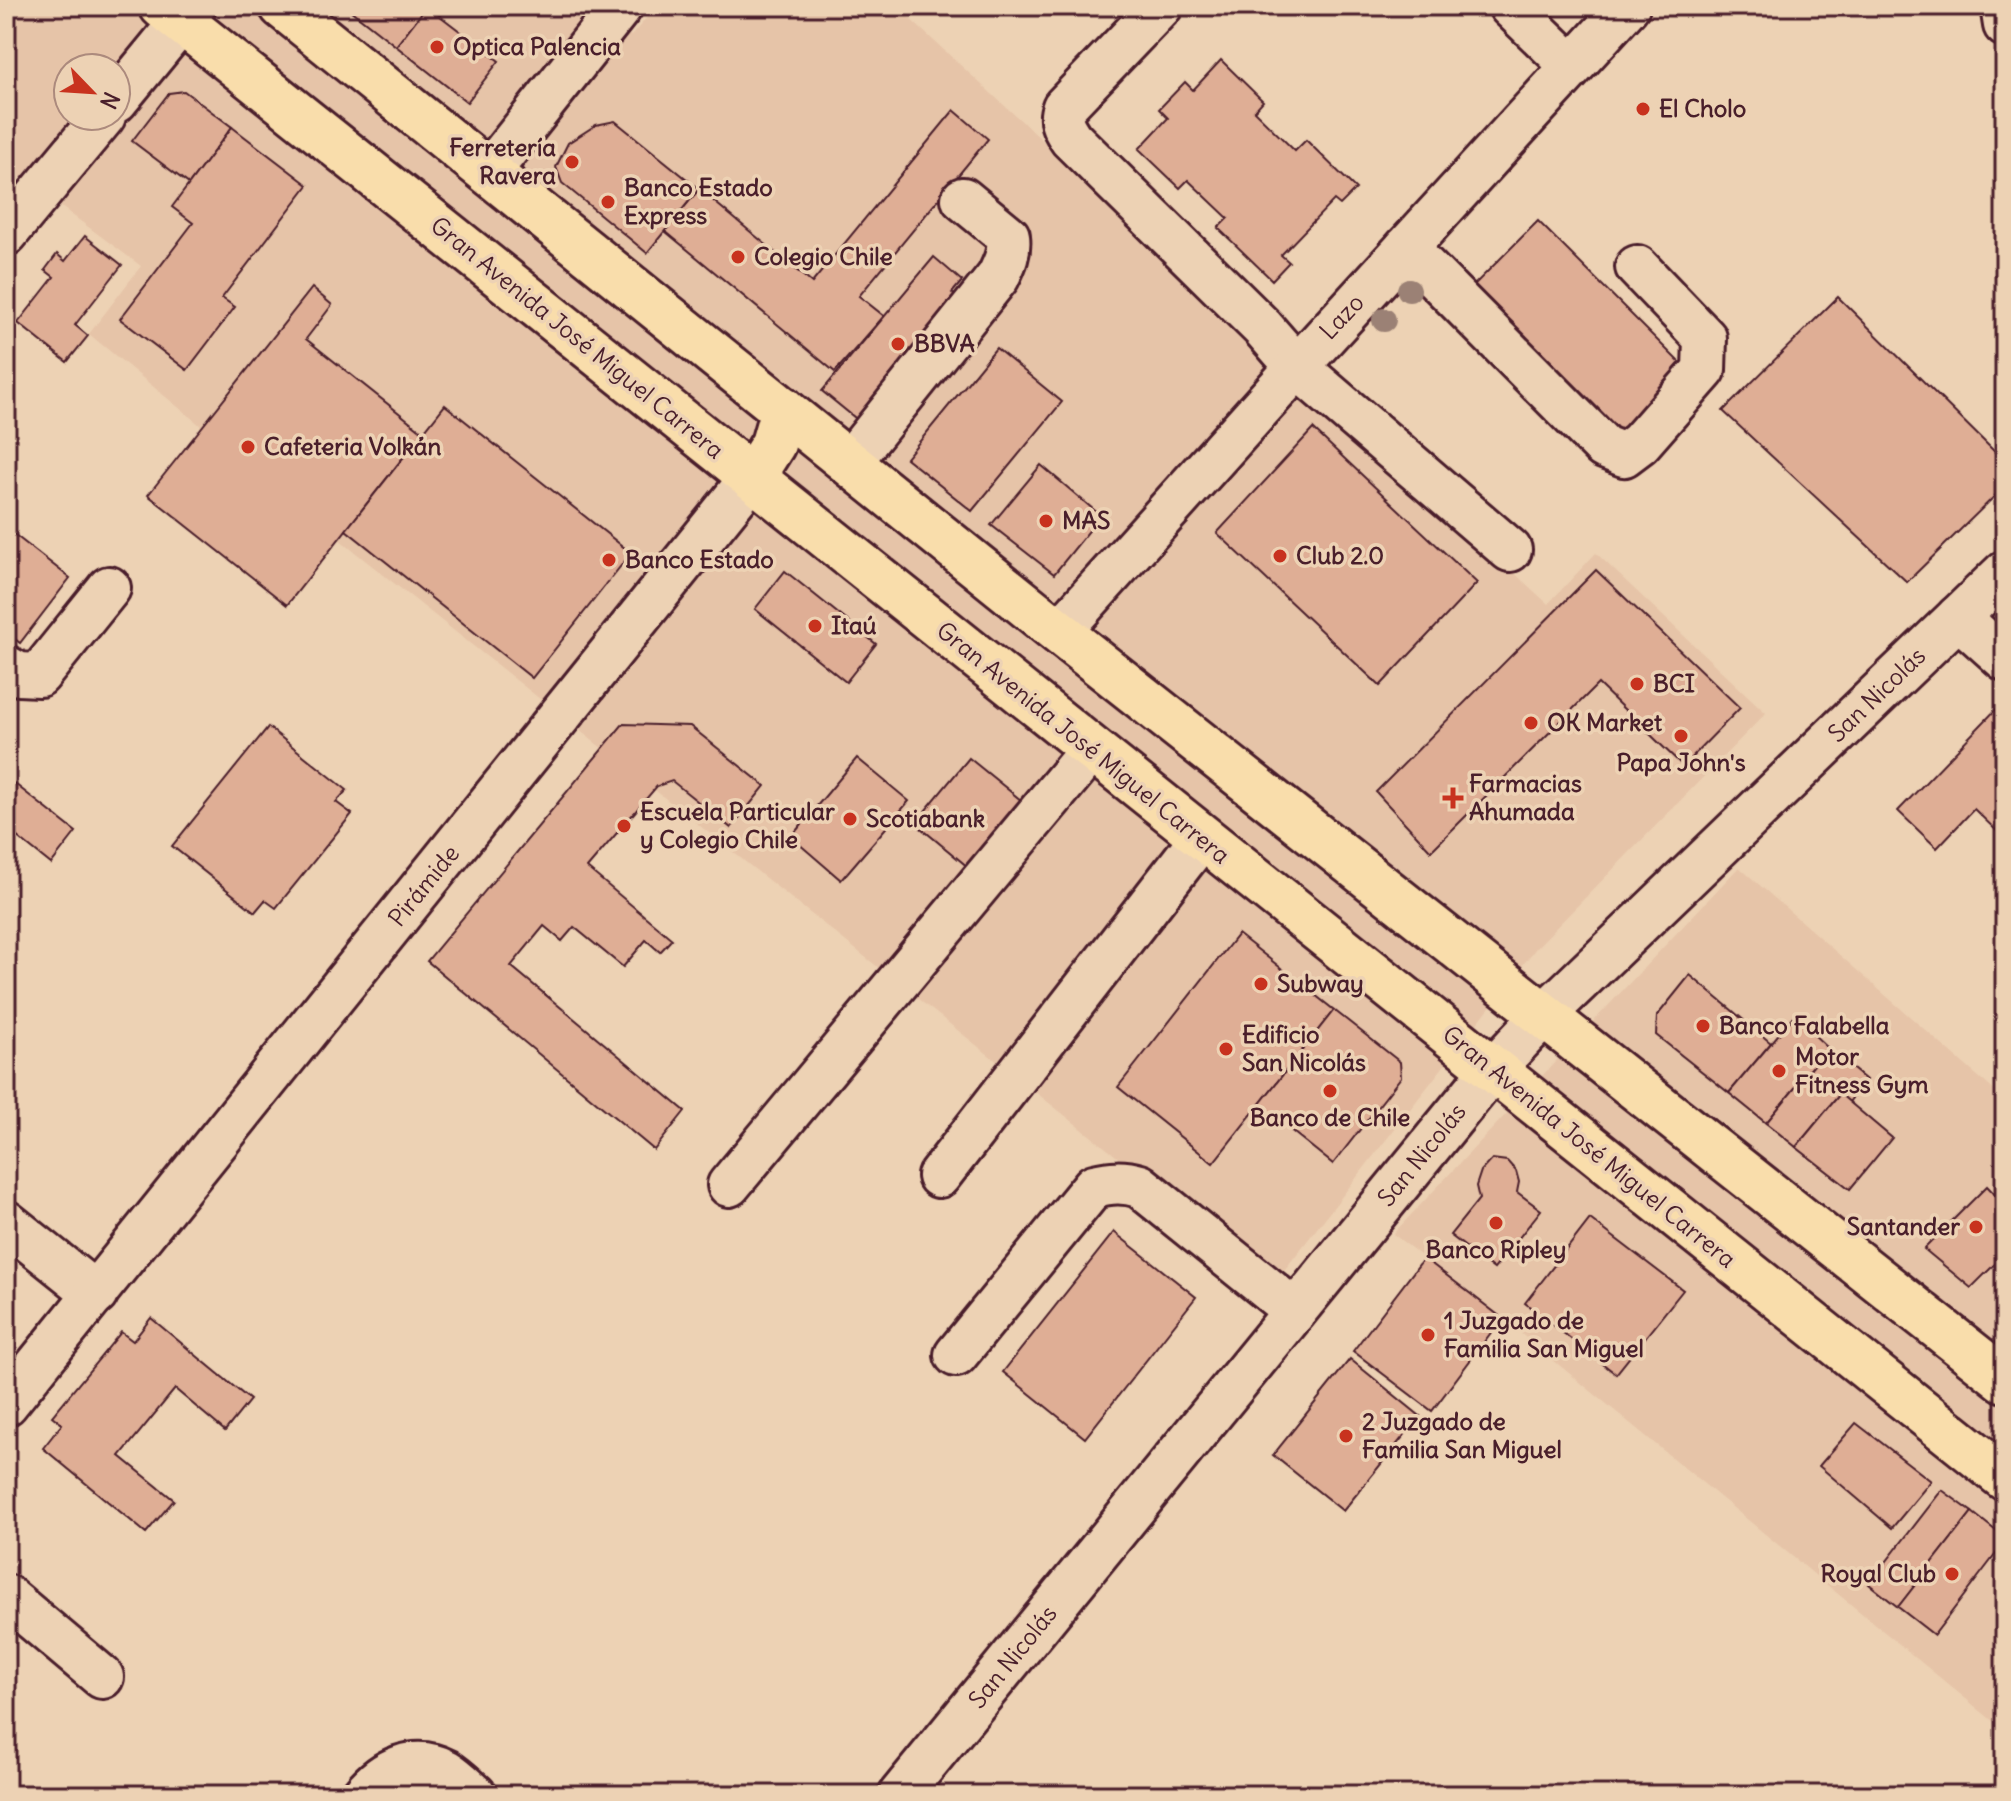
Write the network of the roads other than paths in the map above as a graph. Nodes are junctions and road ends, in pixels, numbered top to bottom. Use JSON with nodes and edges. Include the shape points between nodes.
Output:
{"nodes":[{"id":1,"x":282,"y":6,"type":"edge"},
{"id":2,"x":621,"y":6,"type":"edge"},
{"id":3,"x":1161,"y":6,"type":"edge"},
{"id":4,"x":1510,"y":6,"type":"edge"},
{"id":5,"x":1628,"y":6,"type":"edge"},
{"id":6,"x":2002,"y":6,"type":"edge"},
{"id":7,"x":179,"y":11,"type":"edge"},
{"id":8,"x":2005,"y":25,"type":"edge"},
{"id":9,"x":1571,"y":65,"type":"junction"},
{"id":10,"x":132,"y":78,"type":"edge"},
{"id":11,"x":91,"y":132,"type":"edge"},
{"id":12,"x":489,"y":172,"type":"junction"},
{"id":13,"x":963,"y":199,"type":"dead end"},
{"id":14,"x":6,"y":234,"type":"edge"},
{"id":15,"x":1406,"y":248,"type":"junction"},
{"id":16,"x":1637,"y":267,"type":"dead end"},
{"id":17,"x":1297,"y":367,"type":"junction"},
{"id":18,"x":783,"y":409,"type":"junction"},
{"id":19,"x":849,"y":463,"type":"junction"},
{"id":20,"x":752,"y":477,"type":"junction"},
{"id":21,"x":1510,"y":550,"type":"dead end"},
{"id":22,"x":2005,"y":572,"type":"edge"},
{"id":23,"x":109,"y":588,"type":"dead end"},
{"id":24,"x":1958,"y":617,"type":"junction"},
{"id":25,"x":1059,"y":632,"type":"junction"},
{"id":26,"x":2005,"y":659,"type":"edge"},
{"id":27,"x":6,"y":667,"type":"edge"},
{"id":28,"x":1092,"y":749,"type":"junction"},
{"id":29,"x":1202,"y":837,"type":"junction"},
{"id":30,"x":1544,"y":1015,"type":"junction"},
{"id":31,"x":1492,"y":1070,"type":"junction"},
{"id":32,"x":939,"y":1176,"type":"dead end"},
{"id":33,"x":729,"y":1185,"type":"dead end"},
{"id":34,"x":6,"y":1222,"type":"edge"},
{"id":35,"x":96,"y":1294,"type":"junction"},
{"id":36,"x":1295,"y":1311,"type":"junction"},
{"id":37,"x":956,"y":1355,"type":"dead end"},
{"id":38,"x":2005,"y":1380,"type":"edge"},
{"id":39,"x":6,"y":1404,"type":"edge"},
{"id":40,"x":2005,"y":1478,"type":"edge"},
{"id":41,"x":6,"y":1596,"type":"edge"},
{"id":42,"x":102,"y":1677,"type":"dead end"},
{"id":43,"x":363,"y":1795,"type":"edge"},
{"id":44,"x":475,"y":1795,"type":"edge"},
{"id":45,"x":900,"y":1795,"type":"edge"}],
"edges":[{"from":1,"to":12,"type":"main road"},
{"from":2,"to":12,"type":"street"},
{"from":3,"to":17,"type":"street","via":[[1064,107],[1063,128]]},
{"from":4,"to":9,"type":"street"},
{"from":5,"to":9,"type":"street","name":"Lazo"},
{"from":6,"to":8,"type":"street"},
{"from":7,"to":10,"type":"street"},
{"from":7,"to":20,"type":"main road","name":"Gran Avenida José Miguel Carrera"},
{"from":9,"to":15,"type":"street","name":"Lazo"},
{"from":11,"to":14,"type":"street"},
{"from":12,"to":18,"type":"main road"},
{"from":13,"to":19,"type":"street","via":[[1008,236],[1006,261]]},
{"from":15,"to":16,"type":"street","via":[[1604,447],[1624,455],[1704,370],[1706,352],[1705,338]]},
{"from":15,"to":17,"type":"street","name":"Lazo"},
{"from":17,"to":21,"type":"street"},
{"from":17,"to":25,"type":"street","name":"Lazo"},
{"from":18,"to":19,"type":"main road"},
{"from":18,"to":20,"type":"main road","via":[[773,444]]},
{"from":19,"to":25,"type":"main road"},
{"from":20,"to":28,"type":"main road","name":"Gran Avenida José Miguel Carrera"},
{"from":20,"to":35,"type":"street","name":"Pirámide"},
{"from":22,"to":24,"type":"street","name":"San Nicolás"},
{"from":23,"to":27,"type":"street","via":[[39,675]]},
{"from":24,"to":26,"type":"street"},
{"from":24,"to":30,"type":"street","name":"San Nicolás"},
{"from":25,"to":30,"type":"main road"},
{"from":28,"to":29,"type":"main road","name":"Gran Avenida José Miguel Carrera"},
{"from":28,"to":33,"type":"street"},
{"from":29,"to":31,"type":"main road","name":"Gran Avenida José Miguel Carrera"},
{"from":29,"to":32,"type":"street"},
{"from":30,"to":31,"type":"street","name":"San Nicolás"},
{"from":30,"to":38,"type":"main road"},
{"from":31,"to":36,"type":"street","name":"San Nicolás"},
{"from":31,"to":40,"type":"main road","name":"Gran Avenida José Miguel Carrera"},
{"from":34,"to":35,"type":"street"},
{"from":35,"to":39,"type":"street","name":"Pirámide"},
{"from":36,"to":37,"type":"street","via":[[1140,1186],[1110,1183],[1094,1186]]},
{"from":36,"to":45,"type":"street","name":"San Nicolás"},
{"from":41,"to":42,"type":"street"},
{"from":43,"to":44,"type":"street","via":[[395,1767],[419,1763],[445,1771]]}]}
